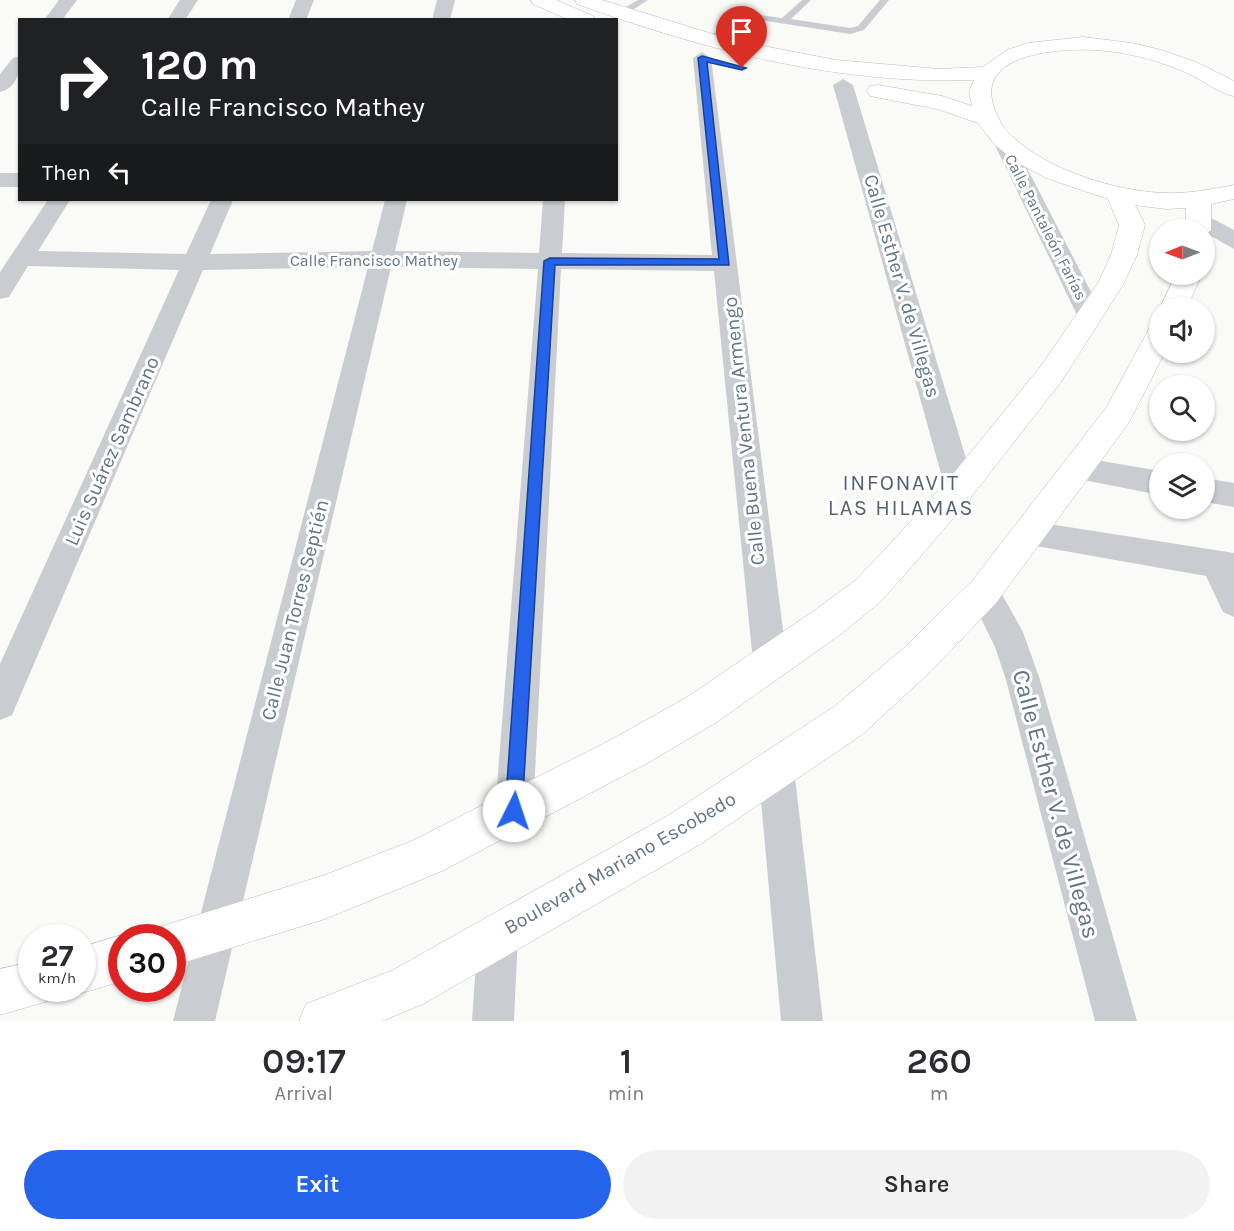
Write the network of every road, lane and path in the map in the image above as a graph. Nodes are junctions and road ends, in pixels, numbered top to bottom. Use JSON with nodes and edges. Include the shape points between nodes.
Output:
{"nodes":[{"id":1,"x":68,"y":0,"type":"edge"},
{"id":2,"x":189,"y":0,"type":"edge"},
{"id":3,"x":305,"y":0,"type":"edge"},
{"id":4,"x":446,"y":0,"type":"edge"},
{"id":5,"x":540,"y":0,"type":"edge"},
{"id":6,"x":644,"y":0,"type":"edge"},
{"id":7,"x":807,"y":0,"type":"edge"},
{"id":8,"x":885,"y":0,"type":"edge"},
{"id":9,"x":576,"y":13,"type":"edge"},
{"id":10,"x":54,"y":18,"type":"edge"},
{"id":11,"x":177,"y":18,"type":"edge"},
{"id":12,"x":298,"y":18,"type":"edge"},
{"id":13,"x":442,"y":18,"type":"edge"},
{"id":14,"x":597,"y":18,"type":"edge"},
{"id":15,"x":785,"y":20,"type":"junction"},
{"id":16,"x":618,"y":23,"type":"edge"},
{"id":17,"x":706,"y":49,"type":"junction"},
{"id":18,"x":18,"y":64,"type":"edge"},
{"id":19,"x":987,"y":73,"type":"junction"},
{"id":20,"x":843,"y":85,"type":"junction"},
{"id":21,"x":0,"y":86,"type":"edge"},
{"id":22,"x":1234,"y":90,"type":"edge"},
{"id":23,"x":987,"y":119,"type":"junction"},
{"id":24,"x":1002,"y":139,"type":"junction"},
{"id":25,"x":0,"y":180,"type":"edge"},
{"id":26,"x":18,"y":180,"type":"edge"},
{"id":27,"x":1234,"y":192,"type":"edge"},
{"id":28,"x":1118,"y":195,"type":"junction"},
{"id":29,"x":58,"y":201,"type":"edge"},
{"id":30,"x":222,"y":201,"type":"edge"},
{"id":31,"x":396,"y":201,"type":"edge"},
{"id":32,"x":555,"y":201,"type":"edge"},
{"id":33,"x":1199,"y":216,"type":"edge"},
{"id":34,"x":1234,"y":241,"type":"edge"},
{"id":35,"x":23,"y":258,"type":"junction"},
{"id":36,"x":381,"y":259,"type":"junction"},
{"id":37,"x":550,"y":261,"type":"junction"},
{"id":38,"x":196,"y":262,"type":"junction"},
{"id":39,"x":725,"y":263,"type":"junction"},
{"id":40,"x":0,"y":291,"type":"edge"},
{"id":41,"x":1090,"y":315,"type":"junction"},
{"id":42,"x":1149,"y":355,"type":"edge"},
{"id":43,"x":1078,"y":470,"type":"junction"},
{"id":44,"x":1149,"y":481,"type":"edge"},
{"id":45,"x":960,"y":488,"type":"junction"},
{"id":46,"x":1215,"y":492,"type":"edge"},
{"id":47,"x":1234,"y":495,"type":"edge"},
{"id":48,"x":1030,"y":534,"type":"junction"},
{"id":49,"x":1225,"y":565,"type":"edge"},
{"id":50,"x":984,"y":592,"type":"junction"},
{"id":51,"x":1234,"y":602,"type":"edge"},
{"id":52,"x":770,"y":662,"type":"junction"},
{"id":53,"x":0,"y":703,"type":"edge"},
{"id":54,"x":776,"y":768,"type":"junction"},
{"id":55,"x":514,"y":811,"type":"junction"},
{"id":56,"x":216,"y":931,"type":"junction"},
{"id":57,"x":498,"y":934,"type":"junction"},
{"id":58,"x":186,"y":940,"type":"edge"},
{"id":59,"x":18,"y":988,"type":"edge"},
{"id":60,"x":0,"y":992,"type":"edge"},
{"id":61,"x":194,"y":1021,"type":"edge"},
{"id":62,"x":323,"y":1021,"type":"edge"},
{"id":63,"x":493,"y":1021,"type":"edge"},
{"id":64,"x":802,"y":1021,"type":"edge"},
{"id":65,"x":1116,"y":1021,"type":"edge"}],
"edges":[{"from":1,"to":10,"type":"street"},
{"from":2,"to":11,"type":"street"},
{"from":3,"to":12,"type":"street"},
{"from":4,"to":13,"type":"street"},
{"from":5,"to":9,"type":"street"},
{"from":6,"to":16,"type":"lane"},
{"from":7,"to":15,"type":"lane"},
{"from":8,"to":15,"type":"lane","via":[[861,28],[850,31]]},
{"from":9,"to":14,"type":"street"},
{"from":15,"to":17,"type":"lane","via":[[741,16]]},
{"from":16,"to":17,"type":"street"},
{"from":17,"to":19,"type":"street","via":[[900,74]]},
{"from":17,"to":20,"type":"street","via":[[764,72]]},
{"from":17,"to":39,"type":"street","name":"Calle Buena Ventura Armengo"},
{"from":18,"to":21,"type":"street"},
{"from":19,"to":22,"type":"street","via":[[1004,59],[1029,49],[1096,44],[1171,59]]},
{"from":19,"to":23,"type":"street","via":[[980,95]]},
{"from":20,"to":23,"type":"street","via":[[942,103]]},
{"from":20,"to":45,"type":"street","name":"Calle Esther V. de Villegas"},
{"from":23,"to":24,"type":"street"},
{"from":24,"to":28,"type":"street","via":[[1035,164]]},
{"from":24,"to":41,"type":"street","name":"Calle Pantaleón Farías"},
{"from":25,"to":26,"type":"street"},
{"from":27,"to":33,"type":"street"},
{"from":28,"to":33,"type":"street","via":[[1166,201]]},
{"from":28,"to":41,"type":"street","via":[[1132,225],[1124,255]]},
{"from":29,"to":35,"type":"street"},
{"from":30,"to":38,"type":"street","name":"Luis Suárez Sambrano"},
{"from":31,"to":36,"type":"street","name":"Calle Juan Torres Septién"},
{"from":32,"to":37,"type":"street"},
{"from":33,"to":34,"type":"street"},
{"from":35,"to":38,"type":"street","name":"Calle Francisco Mathey"},
{"from":35,"to":40,"type":"street"},
{"from":36,"to":37,"type":"street","name":"Calle Francisco Mathey"},
{"from":36,"to":38,"type":"street","name":"Calle Francisco Mathey"},
{"from":36,"to":56,"type":"street","name":"Calle Juan Torres Septién"},
{"from":37,"to":39,"type":"street","name":"Calle Francisco Mathey"},
{"from":37,"to":55,"type":"street"},
{"from":38,"to":53,"type":"street","name":"Luis Suárez Sambrano"},
{"from":39,"to":52,"type":"street","name":"Calle Buena Ventura Armengo"},
{"from":41,"to":45,"type":"street","via":[[1051,374]]},
{"from":42,"to":43,"type":"street","name":"Boulevard Mariano Escobedo","via":[[1117,416]]},
{"from":43,"to":44,"type":"street"},
{"from":43,"to":48,"type":"street","name":"Boulevard Mariano Escobedo"},
{"from":45,"to":52,"type":"street","via":[[868,591]]},
{"from":46,"to":47,"type":"street"},
{"from":48,"to":49,"type":"street"},
{"from":48,"to":50,"type":"street","name":"Boulevard Mariano Escobedo"},
{"from":49,"to":51,"type":"street"},
{"from":50,"to":54,"type":"street","name":"Boulevard Mariano Escobedo","via":[[918,659],[849,720]]},
{"from":50,"to":65,"type":"street","name":"Calle Esther V. de Villegas","via":[[1011,643],[1023,681]]},
{"from":52,"to":55,"type":"street","via":[[694,714]]},
{"from":54,"to":57,"type":"street","name":"Boulevard Mariano Escobedo","via":[[684,830]]},
{"from":54,"to":64,"type":"street"},
{"from":55,"to":56,"type":"street","via":[[406,864],[325,897]]},
{"from":56,"to":58,"type":"street"},
{"from":56,"to":61,"type":"street","name":"Calle Juan Torres Septién"},
{"from":57,"to":62,"type":"street","name":"Boulevard Mariano Escobedo","via":[[407,988]]},
{"from":57,"to":63,"type":"street"},
{"from":59,"to":60,"type":"street"}]}
